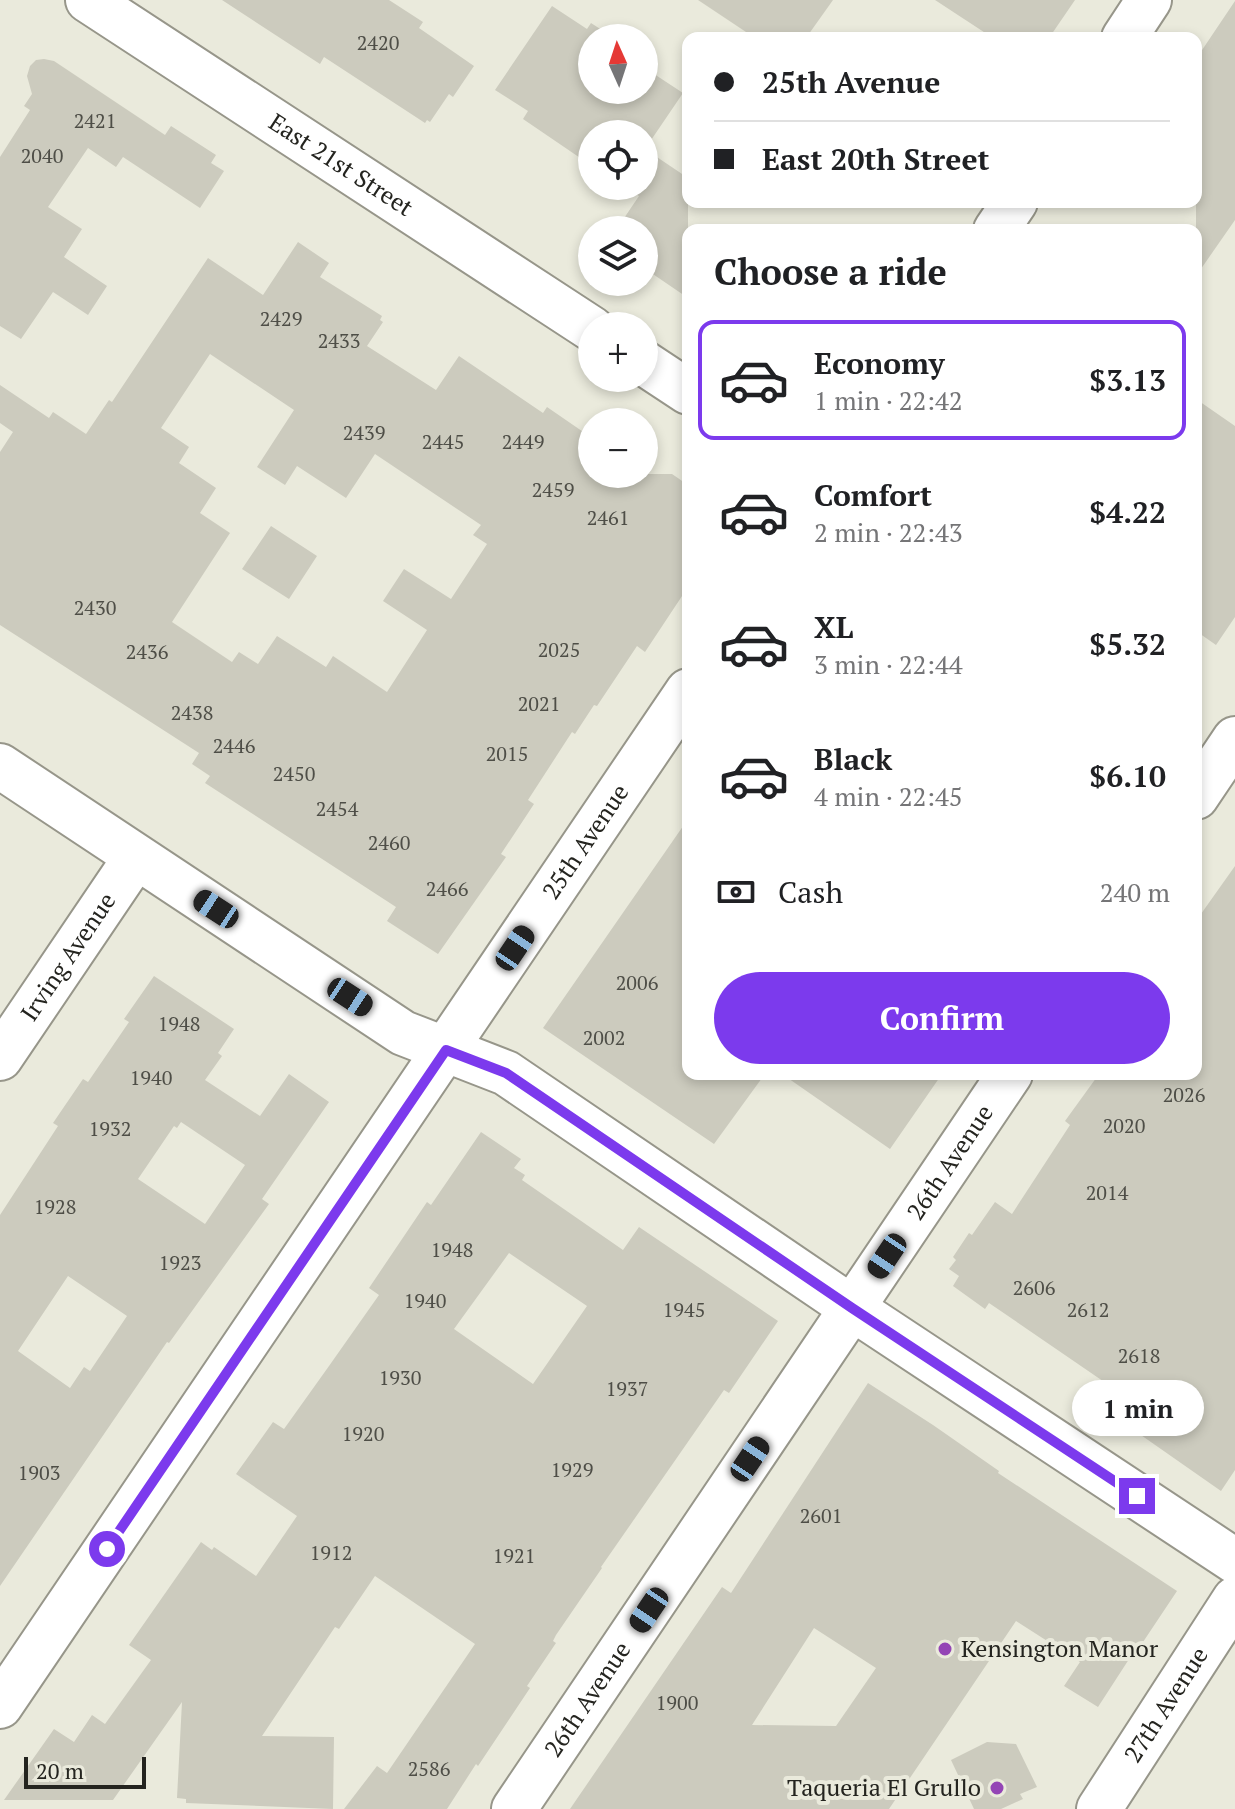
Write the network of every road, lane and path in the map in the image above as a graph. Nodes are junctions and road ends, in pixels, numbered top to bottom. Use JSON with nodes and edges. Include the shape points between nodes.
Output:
{"nodes":[{"id":1,"x":88,"y":0,"type":"edge"},
{"id":2,"x":1149,"y":0,"type":"edge"},
{"id":3,"x":1128,"y":32,"type":"edge"},
{"id":4,"x":578,"y":320,"type":"edge"},
{"id":5,"x":658,"y":372,"type":"edge"},
{"id":6,"x":682,"y":388,"type":"edge"},
{"id":7,"x":682,"y":700,"type":"edge"},
{"id":8,"x":1223,"y":746,"type":"edge"},
{"id":9,"x":0,"y":766,"type":"edge"},
{"id":10,"x":1202,"y":786,"type":"edge"},
{"id":11,"x":136,"y":857,"type":"junction"},
{"id":12,"x":446,"y":1050,"type":"junction"},
{"id":13,"x":0,"y":1058,"type":"edge"},
{"id":14,"x":1006,"y":1080,"type":"edge"},
{"id":15,"x":852,"y":1308,"type":"junction"},
{"id":16,"x":1235,"y":1561,"type":"edge"},
{"id":17,"x":1235,"y":1599,"type":"edge"},
{"id":18,"x":0,"y":1706,"type":"edge"},
{"id":19,"x":514,"y":1809,"type":"edge"},
{"id":20,"x":1099,"y":1809,"type":"edge"}],
"edges":[{"from":1,"to":4,"type":"street","name":"East 21st Street"},
{"from":2,"to":3,"type":"street"},
{"from":5,"to":6,"type":"street"},
{"from":7,"to":12,"type":"street","name":"25th Avenue"},
{"from":8,"to":10,"type":"street"},
{"from":9,"to":11,"type":"street"},
{"from":11,"to":12,"type":"street","via":[[403,1033]]},
{"from":11,"to":13,"type":"street","name":"Irving Avenue"},
{"from":12,"to":15,"type":"street","via":[[506,1073]]},
{"from":12,"to":18,"type":"street","name":"25th Avenue"},
{"from":14,"to":15,"type":"street","name":"26th Avenue"},
{"from":15,"to":16,"type":"street"},
{"from":15,"to":19,"type":"street","name":"26th Avenue"},
{"from":17,"to":20,"type":"street","name":"27th Avenue"}]}
